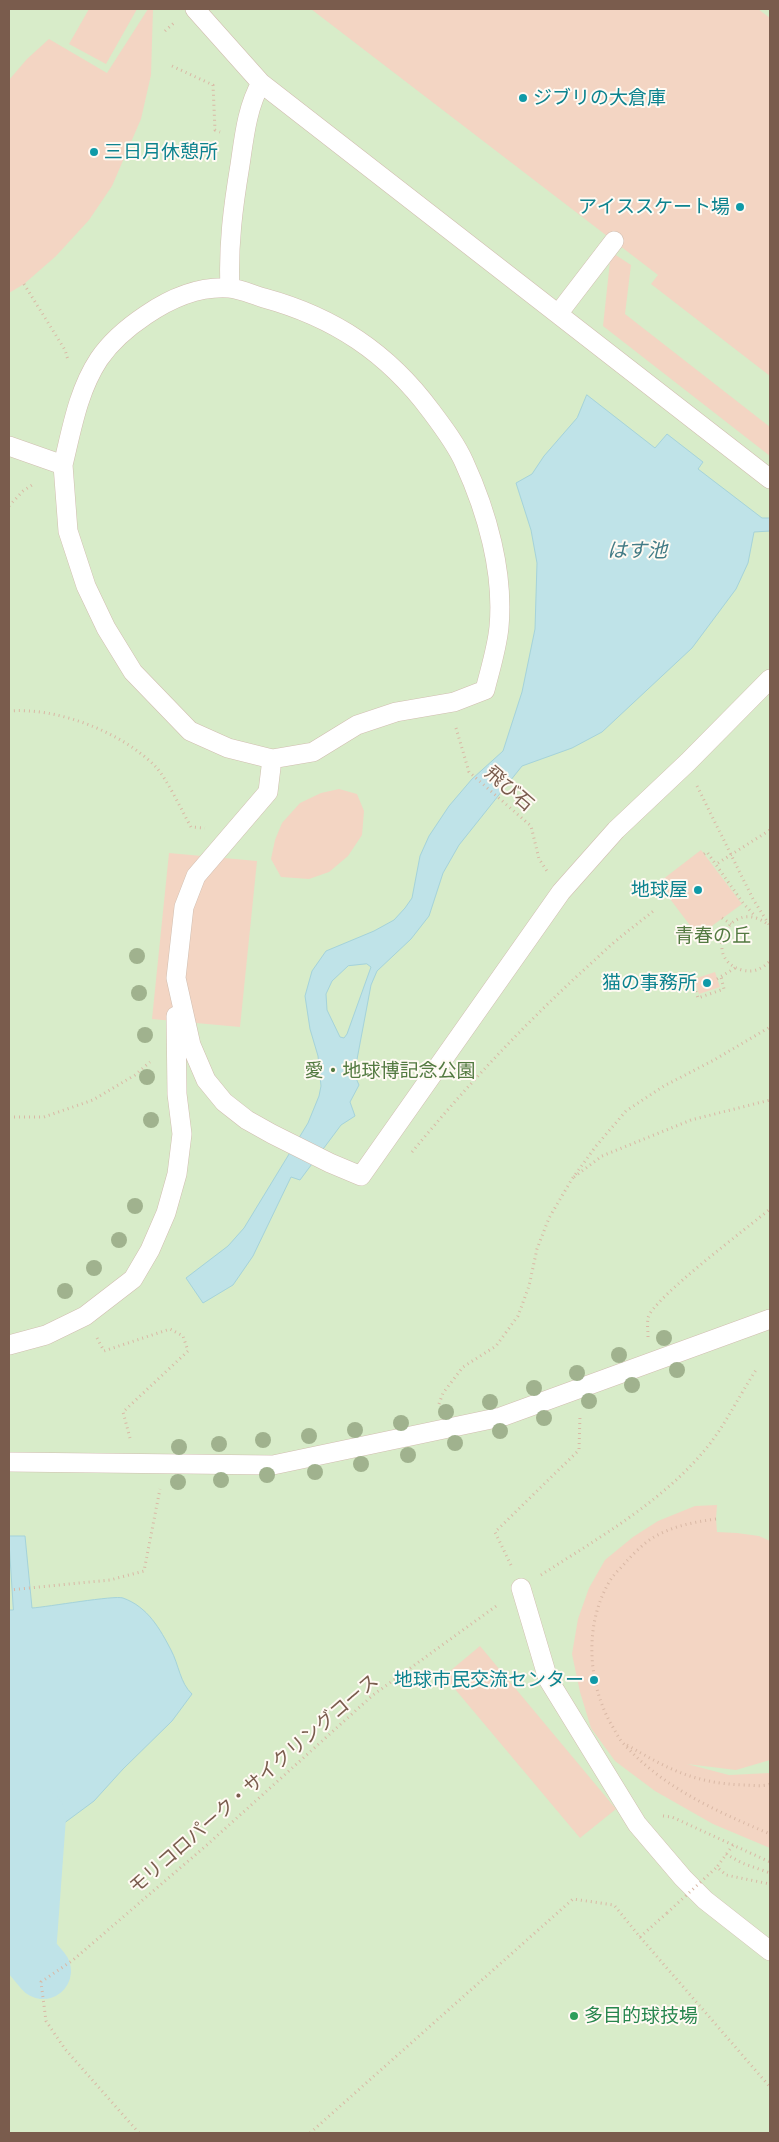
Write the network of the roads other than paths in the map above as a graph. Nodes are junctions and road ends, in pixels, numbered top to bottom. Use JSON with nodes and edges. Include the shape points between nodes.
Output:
{"nodes":[{"id":1,"x":195,"y":9,"type":"edge"},
{"id":2,"x":261,"y":83,"type":"junction"},
{"id":3,"x":614,"y":240,"type":"dead end"},
{"id":4,"x":230,"y":288,"type":"junction"},
{"id":5,"x":558,"y":314,"type":"junction"},
{"id":6,"x":9,"y":446,"type":"edge"},
{"id":7,"x":63,"y":465,"type":"junction"},
{"id":8,"x":770,"y":479,"type":"edge"},
{"id":9,"x":770,"y":679,"type":"edge"},
{"id":10,"x":272,"y":759,"type":"junction"},
{"id":11,"x":176,"y":978,"type":"junction"},
{"id":12,"x":770,"y":1319,"type":"edge"},
{"id":13,"x":9,"y":1345,"type":"edge"},
{"id":14,"x":9,"y":1462,"type":"edge"},
{"id":15,"x":521,"y":1588,"type":"road end"},
{"id":16,"x":770,"y":1951,"type":"edge"}],
"edges":[{"from":1,"to":2,"type":"lane"},
{"from":2,"to":4,"type":"lane","via":[[255,94],[243,142],[228,255]]},
{"from":2,"to":5,"type":"lane"},
{"from":3,"to":5,"type":"lane"},
{"from":4,"to":7,"type":"lane","via":[[202,290],[168,300],[122,331],[100,358],[79,397]]},
{"from":4,"to":10,"type":"lane","via":[[298,307],[346,331],[384,358],[418,394],[464,461],[482,507],[500,586],[499,628],[485,690],[454,702],[396,712],[357,726],[313,752]]},
{"from":5,"to":8,"type":"lane"},
{"from":6,"to":7,"type":"lane"},
{"from":7,"to":10,"type":"lane","via":[[68,531],[86,586],[106,628],[133,672],[190,731],[228,748]]},
{"from":9,"to":11,"type":"lane","via":[[616,830],[561,892],[361,1176],[247,1120],[224,1102],[206,1080],[191,1045]]},
{"from":10,"to":11,"type":"lane","via":[[268,792],[196,876],[184,907]]},
{"from":11,"to":13,"type":"lane","via":[[177,1094],[182,1134],[177,1174],[166,1213],[150,1250],[133,1279],[85,1316],[46,1335]]},
{"from":12,"to":14,"type":"lane","via":[[500,1417],[273,1464]]},
{"from":15,"to":16,"type":"lane","via":[[548,1679],[637,1824],[705,1900]]}]}
